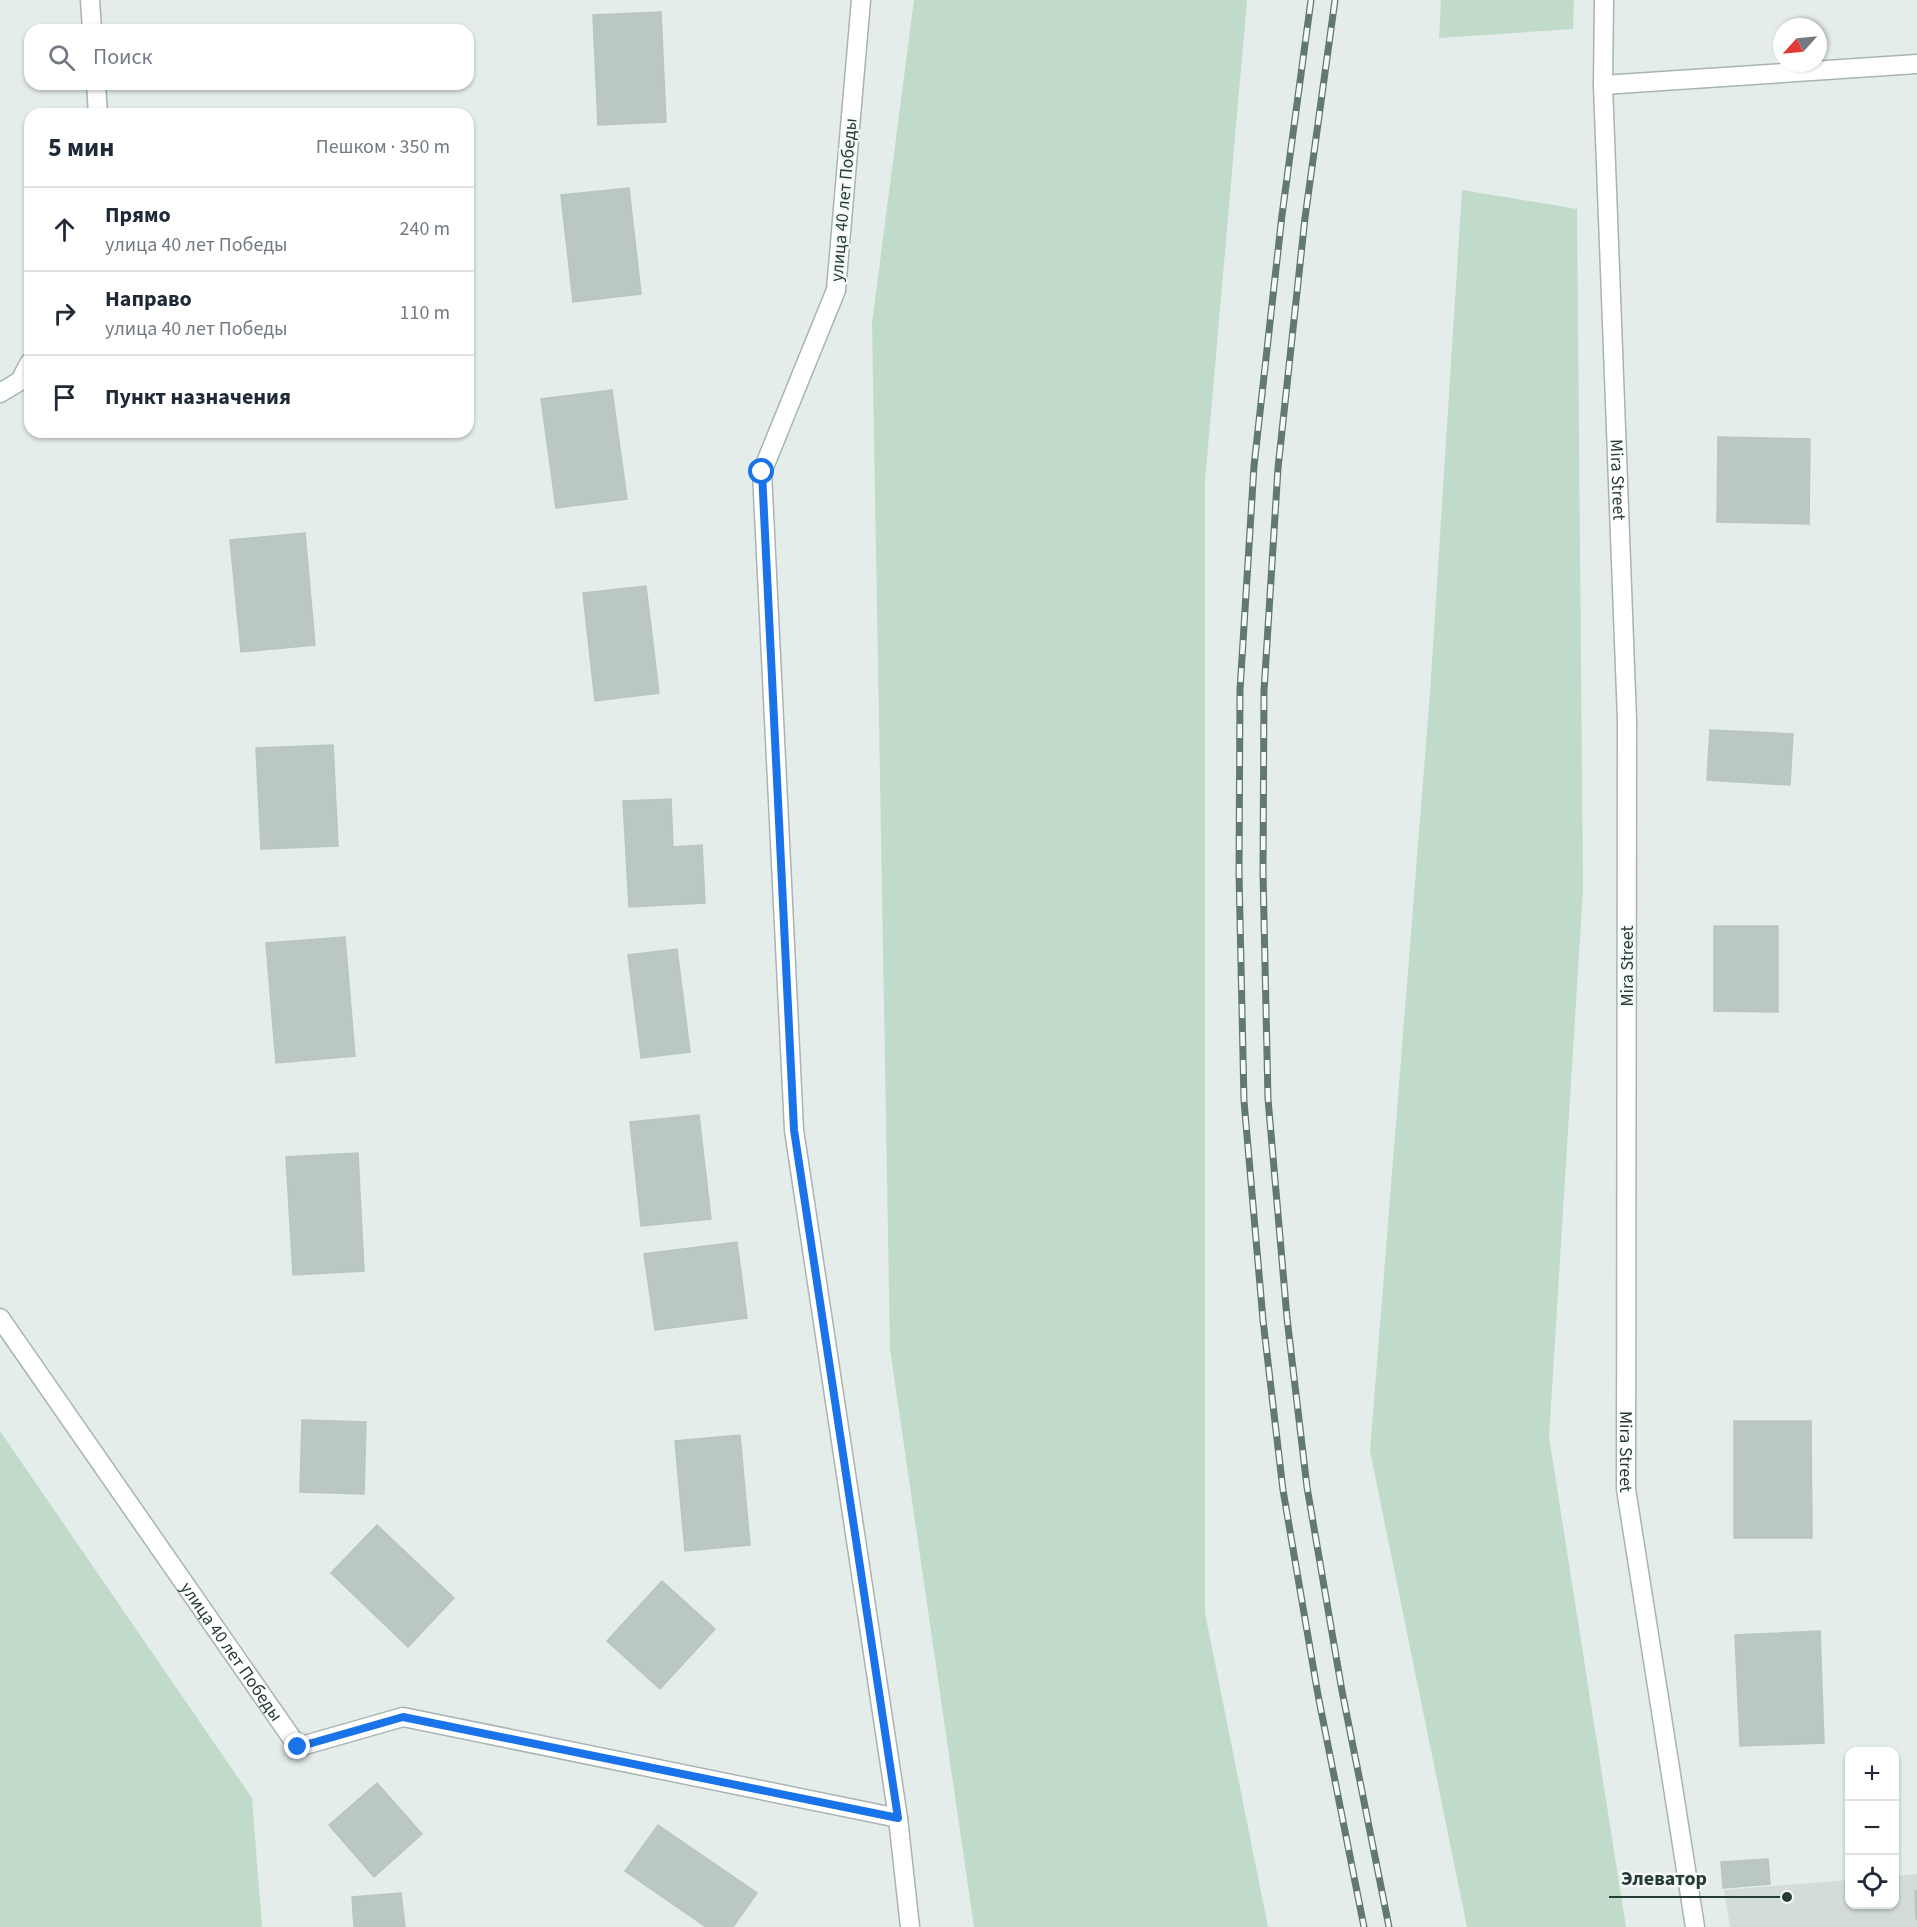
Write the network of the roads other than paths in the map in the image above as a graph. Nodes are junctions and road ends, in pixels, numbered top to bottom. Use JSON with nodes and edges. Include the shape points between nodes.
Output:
{"nodes":[{"id":1,"x":90,"y":0,"type":"edge"},
{"id":2,"x":861,"y":0,"type":"edge"},
{"id":3,"x":1604,"y":0,"type":"edge"},
{"id":4,"x":92,"y":24,"type":"edge"},
{"id":5,"x":1917,"y":64,"type":"edge"},
{"id":6,"x":1603,"y":86,"type":"junction"},
{"id":7,"x":96,"y":90,"type":"edge"},
{"id":8,"x":98,"y":108,"type":"edge"},
{"id":9,"x":24,"y":373,"type":"edge"},
{"id":10,"x":0,"y":393,"type":"edge"},
{"id":11,"x":0,"y":1317,"type":"edge"},
{"id":12,"x":898,"y":1818,"type":"junction"},
{"id":13,"x":910,"y":1927,"type":"edge"},
{"id":14,"x":1695,"y":1927,"type":"edge"}],
"edges":[{"from":1,"to":4,"type":"street"},
{"from":2,"to":12,"type":"street","name":"улица 40 лет Победы","via":[[836,290],[762,472],[794,1130]]},
{"from":3,"to":6,"type":"street","name":"Mira Street"},
{"from":5,"to":6,"type":"street"},
{"from":6,"to":14,"type":"street","name":"Mira Street","via":[[1627,720],[1626,1489]]},
{"from":7,"to":8,"type":"street"},
{"from":9,"to":10,"type":"street","via":[[20,381]]},
{"from":11,"to":12,"type":"street","name":"улица 40 лет Победы","via":[[298,1747],[403,1717]]},
{"from":12,"to":13,"type":"street","name":"улица 40 лет Победы"}]}
